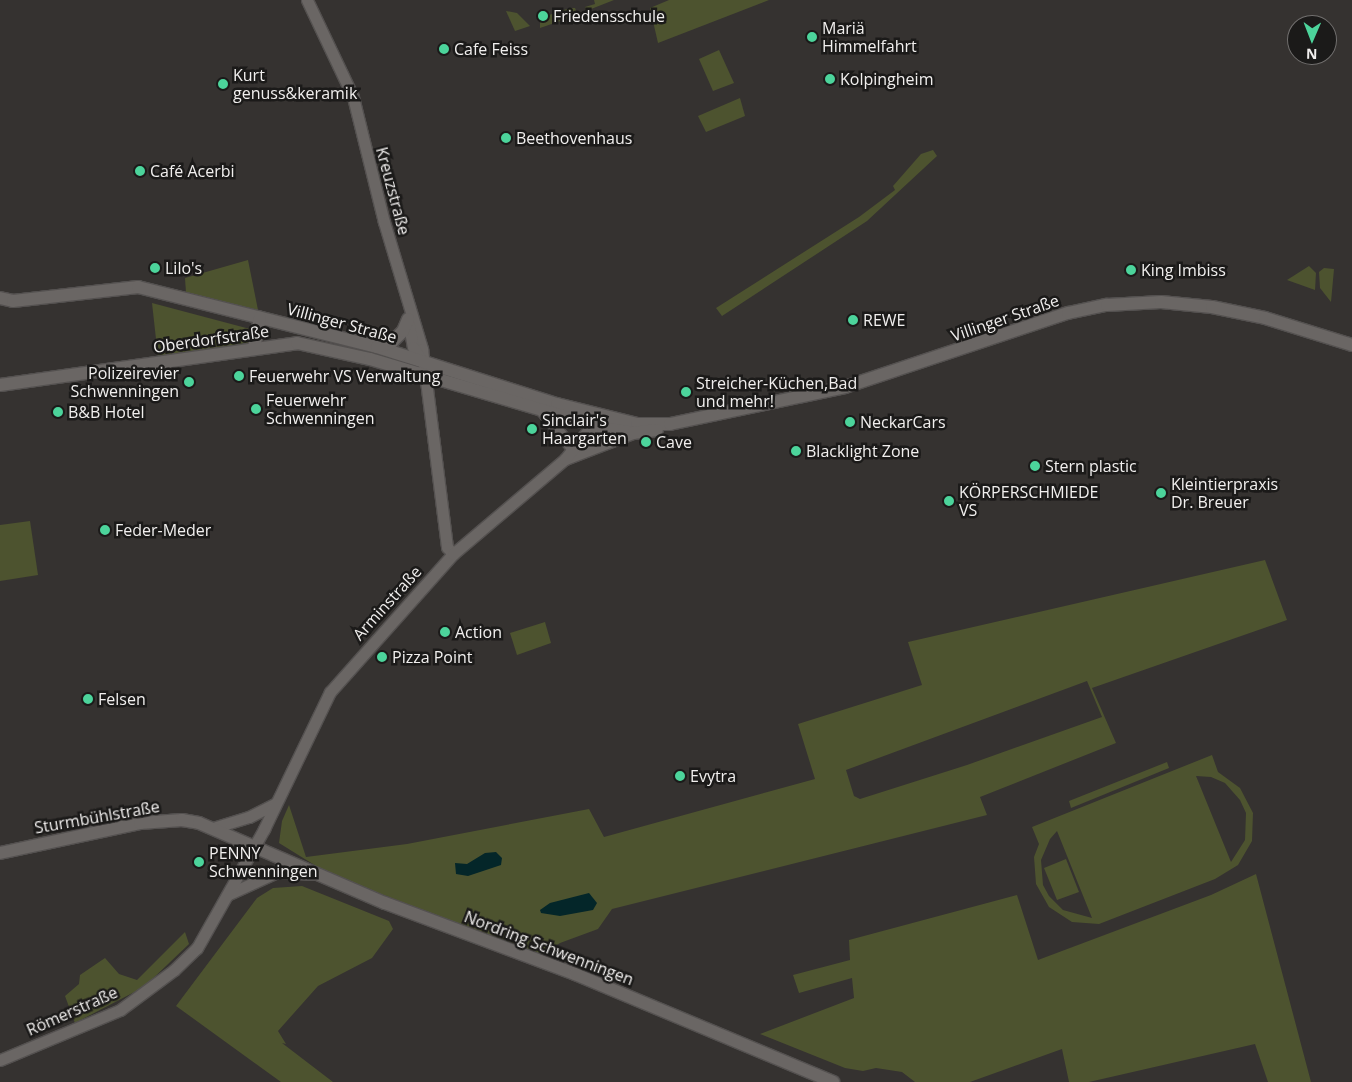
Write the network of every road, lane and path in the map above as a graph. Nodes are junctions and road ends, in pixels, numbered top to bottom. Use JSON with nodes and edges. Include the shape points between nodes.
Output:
{"nodes":[{"id":1,"x":307,"y":0,"type":"edge"},
{"id":2,"x":404,"y":292,"type":"junction"},
{"id":3,"x":0,"y":298,"type":"edge"},
{"id":4,"x":260,"y":318,"type":"junction"},
{"id":5,"x":408,"y":319,"type":"junction"},
{"id":6,"x":1352,"y":345,"type":"edge"},
{"id":7,"x":376,"y":347,"type":"junction"},
{"id":8,"x":254,"y":348,"type":"junction"},
{"id":9,"x":423,"y":362,"type":"junction"},
{"id":10,"x":424,"y":376,"type":"junction"},
{"id":11,"x":0,"y":386,"type":"edge"},
{"id":12,"x":542,"y":411,"type":"junction"},
{"id":13,"x":602,"y":422,"type":"junction"},
{"id":14,"x":670,"y":424,"type":"junction"},
{"id":15,"x":633,"y":433,"type":"junction"},
{"id":16,"x":576,"y":451,"type":"junction"},
{"id":17,"x":453,"y":554,"type":"junction"},
{"id":18,"x":276,"y":803,"type":"junction"},
{"id":19,"x":216,"y":827,"type":"junction"},
{"id":20,"x":255,"y":845,"type":"junction"},
{"id":21,"x":0,"y":853,"type":"edge"},
{"id":22,"x":317,"y":874,"type":"junction"},
{"id":23,"x":229,"y":894,"type":"junction"},
{"id":24,"x":0,"y":1060,"type":"edge"},
{"id":25,"x":834,"y":1082,"type":"edge"}],
"edges":[{"from":1,"to":2,"type":"street","name":"Kreuzstraße","via":[[353,97]]},
{"from":2,"to":5,"type":"street","name":"Kreuzstraße"},
{"from":2,"to":9,"type":"street","name":"Kreuzstraße","via":[[416,326]]},
{"from":3,"to":4,"type":"main road","name":"Villinger Straße","via":[[13,301],[138,287]]},
{"from":4,"to":7,"type":"main road","name":"Villinger Straße"},
{"from":4,"to":8,"type":"main road"},
{"from":5,"to":7,"type":"main road","via":[[403,331],[392,342]]},
{"from":5,"to":9,"type":"street","name":"Kreuzstraße","via":[[413,347]]},
{"from":6,"to":14,"type":"main road","name":"Villinger Straße","via":[[1265,318],[1212,307],[1161,302],[1107,305],[1068,313],[845,387]]},
{"from":7,"to":9,"type":"main road","name":"Villinger Straße"},
{"from":8,"to":10,"type":"main road","name":"Oberdorfstraße","via":[[297,343],[370,359]]},
{"from":8,"to":11,"type":"main road","name":"Oberdorfstraße"},
{"from":9,"to":10,"type":"street","name":"Kreuzstraße"},
{"from":9,"to":13,"type":"main road","name":"Villinger Straße"},
{"from":10,"to":12,"type":"main road","name":"Villinger Straße"},
{"from":10,"to":17,"type":"street","name":"Kreuzstraße","via":[[447,547]]},
{"from":12,"to":13,"type":"main road","name":"Villinger Straße"},
{"from":12,"to":16,"type":"street"},
{"from":13,"to":14,"type":"main road","name":"Villinger Straße"},
{"from":13,"to":15,"type":"main road","name":"Villinger Straße"},
{"from":13,"to":16,"type":"street","name":"Arminstraße"},
{"from":14,"to":15,"type":"main road","name":"Villinger Straße","via":[[664,429]]},
{"from":15,"to":16,"type":"street","name":"Arminstraße"},
{"from":16,"to":17,"type":"street","name":"Arminstraße"},
{"from":17,"to":18,"type":"street","name":"Arminstraße","via":[[330,692]]},
{"from":18,"to":19,"type":"street","via":[[249,817]]},
{"from":18,"to":20,"type":"street","name":"Arminstraße"},
{"from":19,"to":20,"type":"main road","name":"Sturmbühlstraße"},
{"from":19,"to":21,"type":"main road","name":"Sturmbühlstraße","via":[[182,820],[140,824]]},
{"from":20,"to":22,"type":"main road","name":"Nordring Schwenningen"},
{"from":20,"to":23,"type":"street","name":"Römerstraße"},
{"from":22,"to":23,"type":"street","via":[[277,872]]},
{"from":22,"to":25,"type":"main road","name":"Nordring Schwenningen","via":[[575,974]]},
{"from":23,"to":24,"type":"street","name":"Römerstraße","via":[[197,948],[138,998],[100,1019]]}]}
